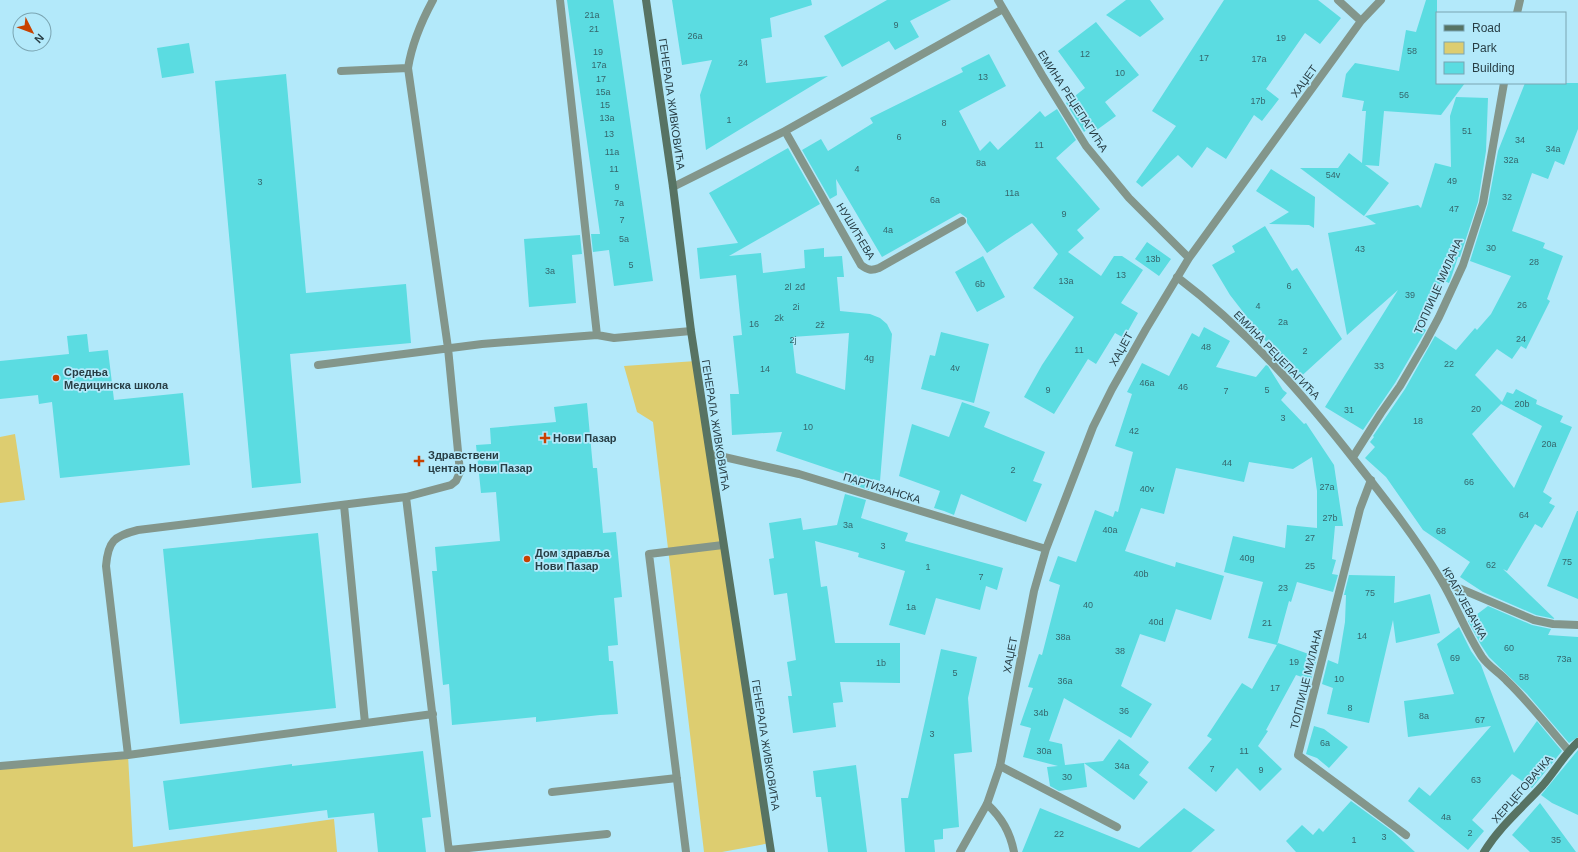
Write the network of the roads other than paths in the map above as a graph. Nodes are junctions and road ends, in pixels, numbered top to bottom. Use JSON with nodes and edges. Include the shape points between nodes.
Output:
{"nodes":[{"id":1,"x":433,"y":0,"type":"edge"},
{"id":2,"x":560,"y":0,"type":"edge"},
{"id":3,"x":646,"y":0,"type":"edge"},
{"id":4,"x":998,"y":0,"type":"edge"},
{"id":5,"x":1338,"y":0,"type":"edge"},
{"id":6,"x":1381,"y":0,"type":"edge"},
{"id":7,"x":1520,"y":0,"type":"edge"},
{"id":8,"x":1003,"y":9,"type":"junction"},
{"id":9,"x":1517,"y":12,"type":"edge"},
{"id":10,"x":1362,"y":21,"type":"junction"},
{"id":11,"x":408,"y":68,"type":"junction"},
{"id":12,"x":341,"y":70,"type":"dead end"},
{"id":13,"x":1504,"y":84,"type":"edge"},
{"id":14,"x":785,"y":131,"type":"junction"},
{"id":15,"x":674,"y":188,"type":"junction"},
{"id":16,"x":962,"y":221,"type":"dead end"},
{"id":17,"x":1189,"y":258,"type":"junction"},
{"id":18,"x":1177,"y":277,"type":"junction"},
{"id":19,"x":690,"y":330,"type":"junction"},
{"id":20,"x":597,"y":335,"type":"junction"},
{"id":21,"x":448,"y":348,"type":"junction"},
{"id":22,"x":318,"y":365,"type":"dead end"},
{"id":23,"x":711,"y":454,"type":"junction"},
{"id":24,"x":1352,"y":457,"type":"junction"},
{"id":25,"x":1370,"y":480,"type":"junction"},
{"id":26,"x":406,"y":497,"type":"junction"},
{"id":27,"x":344,"y":506,"type":"junction"},
{"id":28,"x":723,"y":545,"type":"junction"},
{"id":29,"x":1046,"y":549,"type":"junction"},
{"id":30,"x":1442,"y":581,"type":"junction"},
{"id":31,"x":1578,"y":625,"type":"edge"},
{"id":32,"x":433,"y":714,"type":"junction"},
{"id":33,"x":365,"y":723,"type":"junction"},
{"id":34,"x":1578,"y":742,"type":"edge"},
{"id":35,"x":1569,"y":750,"type":"junction"},
{"id":36,"x":128,"y":755,"type":"junction"},
{"id":37,"x":0,"y":766,"type":"edge"},
{"id":38,"x":1000,"y":766,"type":"junction"},
{"id":39,"x":677,"y":778,"type":"junction"},
{"id":40,"x":552,"y":792,"type":"dead end"},
{"id":41,"x":987,"y":804,"type":"junction"},
{"id":42,"x":1116,"y":827,"type":"dead end"},
{"id":43,"x":607,"y":834,"type":"dead end"},
{"id":44,"x":1406,"y":835,"type":"dead end"},
{"id":45,"x":449,"y":851,"type":"edge"},
{"id":46,"x":686,"y":852,"type":"edge"},
{"id":47,"x":771,"y":852,"type":"edge"},
{"id":48,"x":960,"y":852,"type":"edge"},
{"id":49,"x":1014,"y":852,"type":"edge"},
{"id":50,"x":1484,"y":852,"type":"edge"}],
"edges":[{"from":1,"to":11,"type":"street","via":[[420,24],[411,49]]},
{"from":2,"to":20,"type":"street"},
{"from":3,"to":15,"type":"street","name":"ГЕНЕРАЛА ЖИВКОВИЋА"},
{"from":4,"to":8,"type":"street","name":"ЕМИНА РЕЏЕПАГИЋА"},
{"from":5,"to":10,"type":"street"},
{"from":6,"to":10,"type":"street","name":"ХАЏЕТ"},
{"from":7,"to":9,"type":"street"},
{"from":8,"to":14,"type":"street"},
{"from":8,"to":17,"type":"street","name":"ЕМИНА РЕЏЕПАГИЋА","via":[[1086,146],[1128,198]]},
{"from":10,"to":17,"type":"street","name":"ХАЏЕТ"},
{"from":11,"to":12,"type":"street"},
{"from":11,"to":21,"type":"street"},
{"from":13,"to":24,"type":"street","name":"ТОПЛИЦЕ МИЛАНА","via":[[1483,203],[1463,265],[1424,345]]},
{"from":14,"to":15,"type":"street"},
{"from":14,"to":16,"type":"street","name":"НУШИЋЕВА","via":[[862,265],[867,269],[879,268]]},
{"from":15,"to":19,"type":"street","name":"ГЕНЕРАЛА ЖИВКОВИЋА"},
{"from":17,"to":18,"type":"street","name":"ХАЏЕТ"},
{"from":18,"to":24,"type":"street","name":"ЕМИНА РЕЏЕПАГИЋА","via":[[1248,338],[1316,412]]},
{"from":18,"to":29,"type":"street","name":"ХАЏЕТ","via":[[1146,328],[1093,427]]},
{"from":19,"to":20,"type":"street","via":[[614,338]]},
{"from":19,"to":23,"type":"street","name":"ГЕНЕРАЛА ЖИВКОВИЋА"},
{"from":20,"to":21,"type":"street"},
{"from":21,"to":22,"type":"street"},
{"from":21,"to":26,"type":"street","via":[[460,472],[451,485]]},
{"from":23,"to":28,"type":"street","name":"ГЕНЕРАЛА ЖИВКОВИЋА"},
{"from":23,"to":29,"type":"street","name":"ПАРТИЗАНСКА","via":[[799,474]]},
{"from":24,"to":25,"type":"street","name":"КРАГУЈЕВАЧКА"},
{"from":25,"to":30,"type":"street","name":"КРАГУЈЕВАЧКА","via":[[1391,504]]},
{"from":25,"to":44,"type":"street","name":"ТОПЛИЦЕ МИЛАНА","via":[[1360,509],[1298,755]]},
{"from":26,"to":27,"type":"street"},
{"from":26,"to":32,"type":"street"},
{"from":27,"to":33,"type":"street"},
{"from":27,"to":36,"type":"street","via":[[138,530],[113,539],[107,551],[106,566]]},
{"from":28,"to":39,"type":"street","via":[[649,554]]},
{"from":28,"to":47,"type":"street","name":"ГЕНЕРАЛА ЖИВКОВИЋА"},
{"from":29,"to":38,"type":"street","name":"ХАЏЕТ","via":[[1034,591]]},
{"from":30,"to":31,"type":"street","via":[[1534,620]]},
{"from":30,"to":35,"type":"street","name":"КРАГУЈЕВАЧКА","via":[[1472,640],[1489,666],[1507,681]]},
{"from":32,"to":33,"type":"street"},
{"from":32,"to":45,"type":"street"},
{"from":33,"to":36,"type":"street"},
{"from":34,"to":35,"type":"street","name":"ХЕРЦЕГОВАЧКА"},
{"from":35,"to":50,"type":"street","name":"ХЕРЦЕГОВАЧКА","via":[[1542,785],[1501,828]]},
{"from":36,"to":37,"type":"street"},
{"from":38,"to":41,"type":"street","name":"ХАЏЕТ"},
{"from":38,"to":42,"type":"street"},
{"from":39,"to":40,"type":"street"},
{"from":39,"to":46,"type":"street"},
{"from":41,"to":48,"type":"street","name":"ХАЏЕТ"},
{"from":41,"to":49,"type":"street","via":[[1005,824],[1012,839]]},
{"from":43,"to":45,"type":"street"}]}
